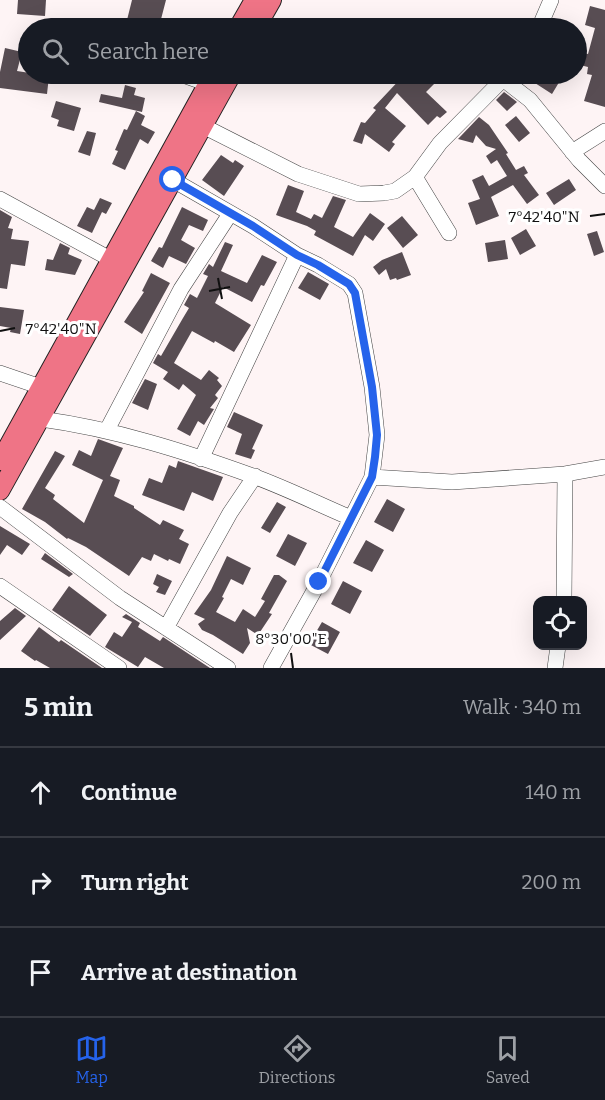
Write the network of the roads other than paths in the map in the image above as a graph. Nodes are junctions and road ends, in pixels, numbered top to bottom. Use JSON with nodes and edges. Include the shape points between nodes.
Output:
{"nodes":[{"id":1,"x":254,"y":0,"type":"edge"},
{"id":2,"x":272,"y":0,"type":"edge"},
{"id":3,"x":551,"y":0,"type":"edge"},
{"id":4,"x":244,"y":18,"type":"edge"},
{"id":5,"x":262,"y":18,"type":"edge"},
{"id":6,"x":543,"y":18,"type":"edge"},
{"id":7,"x":208,"y":84,"type":"edge"},
{"id":8,"x":226,"y":84,"type":"edge"},
{"id":9,"x":497,"y":84,"type":"edge"},
{"id":10,"x":513,"y":84,"type":"edge"},
{"id":11,"x":203,"y":126,"type":"junction"},
{"id":12,"x":605,"y":131,"type":"edge"},
{"id":13,"x":572,"y":152,"type":"junction"},
{"id":14,"x":415,"y":177,"type":"junction"},
{"id":15,"x":173,"y":180,"type":"junction"},
{"id":16,"x":605,"y":186,"type":"edge"},
{"id":17,"x":0,"y":199,"type":"edge"},
{"id":18,"x":230,"y":214,"type":"junction"},
{"id":19,"x":449,"y":233,"type":"dead end"},
{"id":20,"x":297,"y":255,"type":"junction"},
{"id":21,"x":112,"y":260,"type":"junction"},
{"id":22,"x":0,"y":373,"type":"edge"},
{"id":23,"x":41,"y":387,"type":"junction"},
{"id":24,"x":41,"y":419,"type":"junction"},
{"id":25,"x":107,"y":430,"type":"junction"},
{"id":26,"x":201,"y":459,"type":"junction"},
{"id":27,"x":0,"y":461,"type":"edge"},
{"id":28,"x":605,"y":468,"type":"edge"},
{"id":29,"x":565,"y":474,"type":"junction"},
{"id":30,"x":255,"y":476,"type":"junction"},
{"id":31,"x":372,"y":477,"type":"junction"},
{"id":32,"x":0,"y":491,"type":"edge"},
{"id":33,"x":0,"y":507,"type":"edge"},
{"id":34,"x":351,"y":518,"type":"junction"},
{"id":35,"x":0,"y":586,"type":"edge"},
{"id":36,"x":564,"y":596,"type":"edge"},
{"id":37,"x":166,"y":628,"type":"junction"},
{"id":38,"x":557,"y":650,"type":"edge"},
{"id":39,"x":119,"y":668,"type":"edge"},
{"id":40,"x":228,"y":668,"type":"edge"},
{"id":41,"x":271,"y":668,"type":"edge"},
{"id":42,"x":555,"y":668,"type":"edge"}],
"edges":[{"from":1,"to":4,"type":"main road"},
{"from":2,"to":5,"type":"main road"},
{"from":3,"to":6,"type":"street"},
{"from":7,"to":21,"type":"main road"},
{"from":8,"to":11,"type":"main road"},
{"from":9,"to":14,"type":"street","via":[[440,143]]},
{"from":10,"to":13,"type":"street"},
{"from":11,"to":14,"type":"street","via":[[298,174],[359,194],[395,191]]},
{"from":11,"to":15,"type":"main road"},
{"from":12,"to":13,"type":"street"},
{"from":13,"to":16,"type":"street"},
{"from":14,"to":19,"type":"street"},
{"from":15,"to":18,"type":"street"},
{"from":15,"to":24,"type":"main road"},
{"from":17,"to":21,"type":"street"},
{"from":18,"to":20,"type":"street"},
{"from":18,"to":25,"type":"street","via":[[181,289]]},
{"from":20,"to":26,"type":"street"},
{"from":20,"to":31,"type":"street","via":[[349,284],[355,293],[377,435]]},
{"from":21,"to":23,"type":"main road"},
{"from":22,"to":23,"type":"street"},
{"from":23,"to":27,"type":"main road"},
{"from":24,"to":25,"type":"street"},
{"from":24,"to":32,"type":"main road"},
{"from":25,"to":26,"type":"street"},
{"from":26,"to":30,"type":"street"},
{"from":28,"to":29,"type":"street"},
{"from":29,"to":31,"type":"street","via":[[452,482]]},
{"from":29,"to":36,"type":"street"},
{"from":30,"to":34,"type":"street"},
{"from":30,"to":37,"type":"street"},
{"from":31,"to":34,"type":"street"},
{"from":33,"to":37,"type":"street"},
{"from":34,"to":41,"type":"street"},
{"from":35,"to":39,"type":"street"},
{"from":37,"to":40,"type":"street"},
{"from":38,"to":42,"type":"street"}]}
